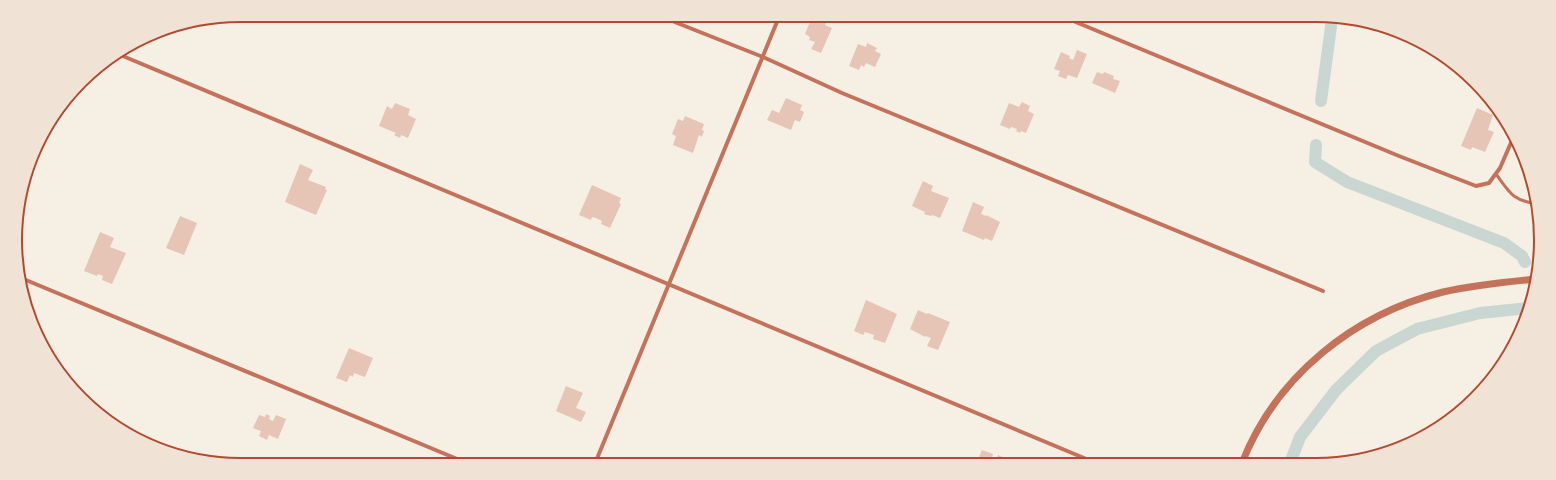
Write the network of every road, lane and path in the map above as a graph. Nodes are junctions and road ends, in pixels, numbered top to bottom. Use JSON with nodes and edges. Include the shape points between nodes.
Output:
{"nodes":[{"id":1,"x":675,"y":22,"type":"edge"},
{"id":2,"x":777,"y":22,"type":"edge"},
{"id":3,"x":1076,"y":22,"type":"edge"},
{"id":4,"x":123,"y":56,"type":"edge"},
{"id":5,"x":763,"y":56,"type":"junction"},
{"id":6,"x":1511,"y":142,"type":"edge"},
{"id":7,"x":1496,"y":174,"type":"junction"},
{"id":8,"x":1531,"y":203,"type":"edge"},
{"id":9,"x":26,"y":280,"type":"edge"},
{"id":10,"x":1530,"y":280,"type":"edge"},
{"id":11,"x":668,"y":285,"type":"junction"},
{"id":12,"x":1323,"y":291,"type":"dead end"},
{"id":13,"x":455,"y":458,"type":"edge"},
{"id":14,"x":598,"y":458,"type":"edge"},
{"id":15,"x":1084,"y":458,"type":"edge"},
{"id":16,"x":1244,"y":458,"type":"edge"}],
"edges":[{"from":1,"to":5,"type":"street"},
{"from":2,"to":5,"type":"street"},
{"from":3,"to":7,"type":"street","via":[[1476,186],[1488,183]]},
{"from":4,"to":11,"type":"street"},
{"from":5,"to":11,"type":"street"},
{"from":5,"to":12,"type":"street","via":[[842,93]]},
{"from":6,"to":7,"type":"street"},
{"from":7,"to":8,"type":"lane","via":[[1512,196]]},
{"from":9,"to":13,"type":"street"},
{"from":10,"to":16,"type":"street","via":[[1443,292],[1390,310],[1353,329],[1320,354],[1283,393],[1253,438]]},
{"from":11,"to":14,"type":"street"},
{"from":11,"to":15,"type":"street"}]}
